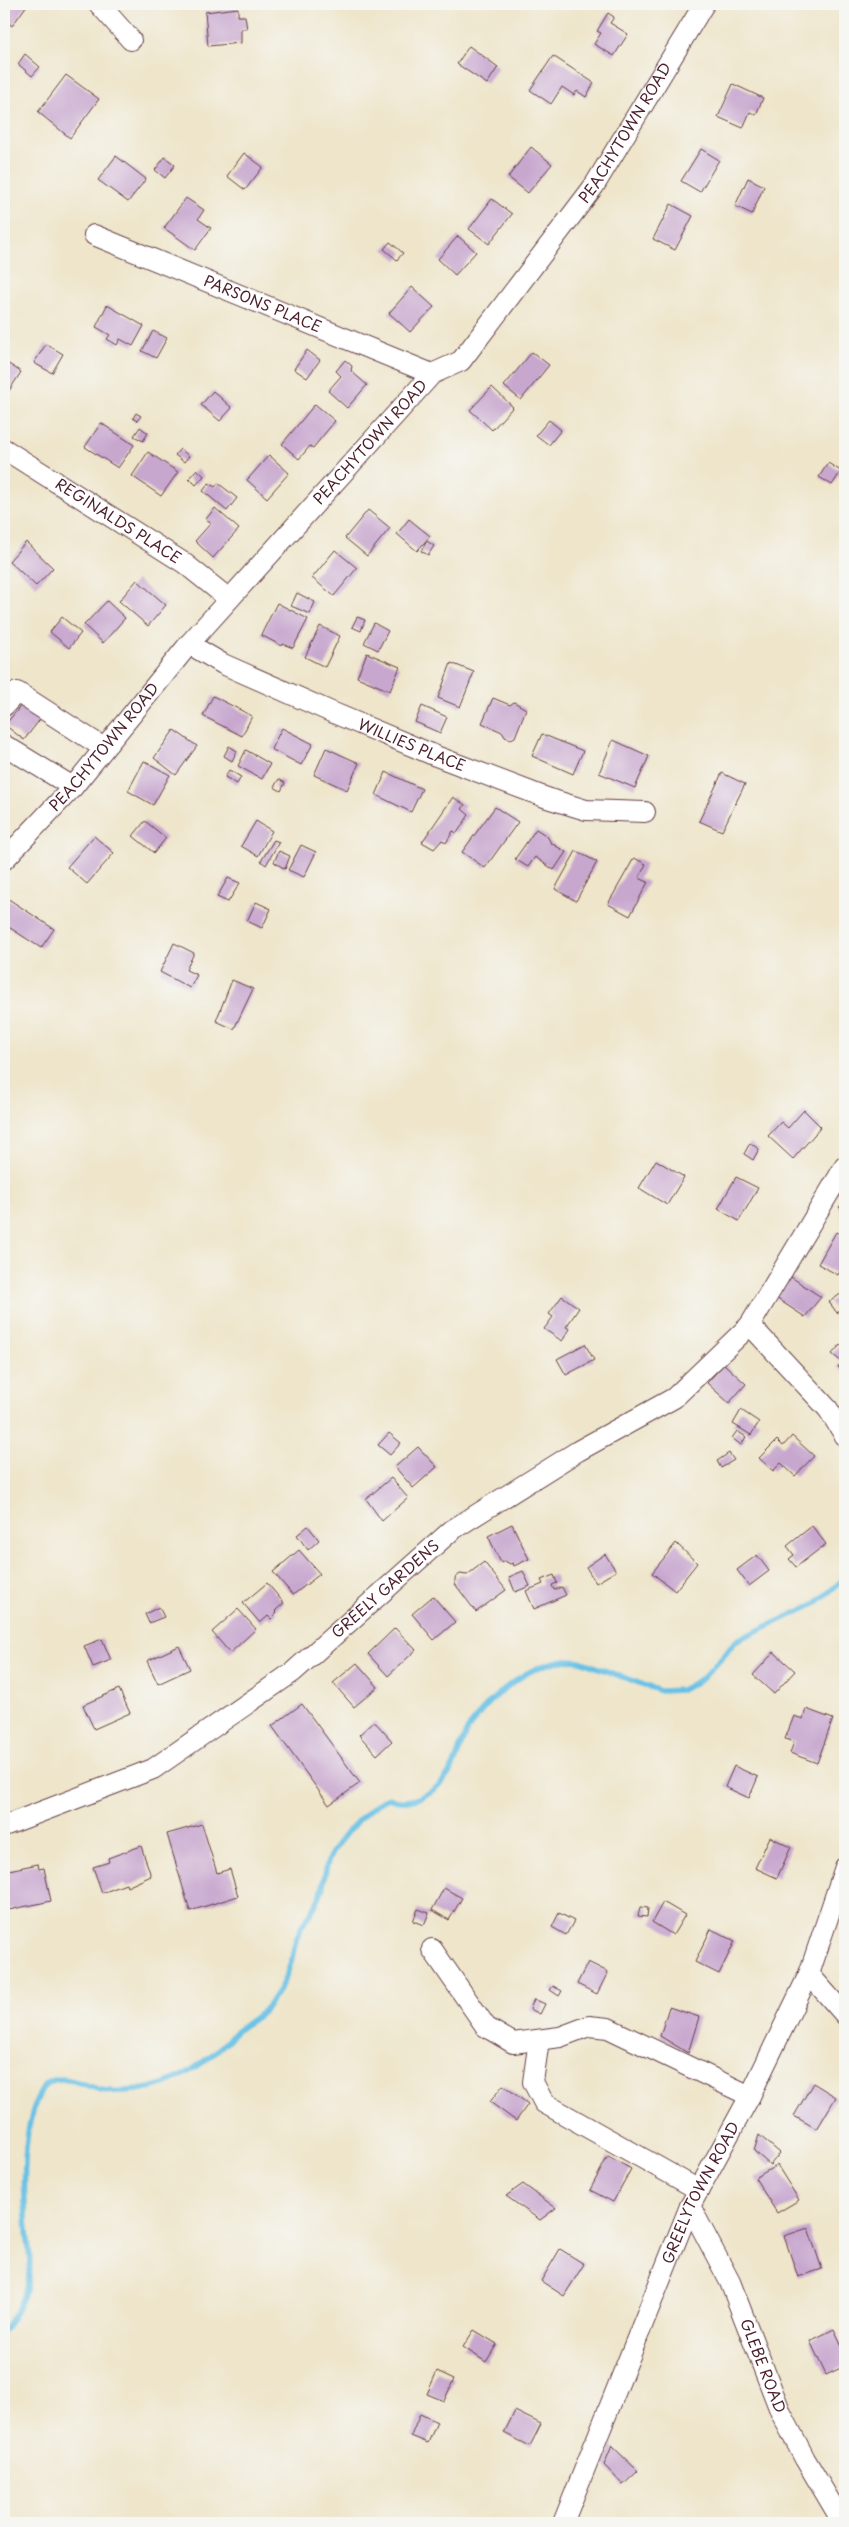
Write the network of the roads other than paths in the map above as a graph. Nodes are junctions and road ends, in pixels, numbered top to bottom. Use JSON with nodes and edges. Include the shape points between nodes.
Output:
{"nodes":[{"id":1,"x":99,"y":4,"type":"edge"},
{"id":2,"x":704,"y":4,"type":"edge"},
{"id":3,"x":131,"y":40,"type":"dead end"},
{"id":4,"x":94,"y":235,"type":"dead end"},
{"id":5,"x":432,"y":374,"type":"junction"},
{"id":6,"x":4,"y":449,"type":"edge"},
{"id":7,"x":229,"y":598,"type":"junction"},
{"id":8,"x":189,"y":644,"type":"junction"},
{"id":9,"x":4,"y":706,"type":"edge"},
{"id":10,"x":4,"y":745,"type":"edge"},
{"id":11,"x":104,"y":748,"type":"junction"},
{"id":12,"x":73,"y":787,"type":"junction"},
{"id":13,"x":646,"y":812,"type":"dead end"},
{"id":14,"x":4,"y":860,"type":"edge"},
{"id":15,"x":845,"y":1166,"type":"edge"},
{"id":16,"x":750,"y":1324,"type":"junction"},
{"id":17,"x":845,"y":1436,"type":"edge"},
{"id":18,"x":4,"y":1826,"type":"edge"},
{"id":19,"x":845,"y":1867,"type":"edge"},
{"id":20,"x":432,"y":1949,"type":"dead end"},
{"id":21,"x":809,"y":1974,"type":"junction"},
{"id":22,"x":845,"y":2015,"type":"edge"},
{"id":23,"x":539,"y":2040,"type":"junction"},
{"id":24,"x":750,"y":2096,"type":"junction"},
{"id":25,"x":695,"y":2198,"type":"junction"},
{"id":26,"x":563,"y":2523,"type":"edge"},
{"id":27,"x":843,"y":2523,"type":"edge"}],
"edges":[{"from":1,"to":3,"type":"street"},
{"from":2,"to":5,"type":"street","name":"PEACHYTOWN ROAD","via":[[594,186],[461,362]]},
{"from":4,"to":5,"type":"street","name":"PARSONS PLACE"},
{"from":5,"to":7,"type":"street","name":"PEACHYTOWN ROAD"},
{"from":6,"to":7,"type":"street","name":"REGINALDS PLACE","via":[[184,563]]},
{"from":7,"to":8,"type":"street","name":"PEACHYTOWN ROAD"},
{"from":8,"to":11,"type":"street","name":"PEACHYTOWN ROAD"},
{"from":8,"to":13,"type":"street","name":"WILLIES PLACE","via":[[223,664],[329,711],[547,798],[586,810]]},
{"from":9,"to":11,"type":"street","via":[[17,692]]},
{"from":10,"to":12,"type":"street"},
{"from":11,"to":12,"type":"street","name":"PEACHYTOWN ROAD"},
{"from":12,"to":14,"type":"street","name":"PEACHYTOWN ROAD"},
{"from":15,"to":16,"type":"street"},
{"from":16,"to":17,"type":"street","via":[[828,1409]]},
{"from":16,"to":18,"type":"street","name":"GREELY GARDENS","via":[[674,1398],[578,1451],[452,1530],[293,1672],[154,1769]]},
{"from":19,"to":21,"type":"street","name":"GREELYTOWN ROAD"},
{"from":20,"to":23,"type":"street","via":[[486,2027],[513,2043]]},
{"from":21,"to":22,"type":"street"},
{"from":21,"to":24,"type":"street","name":"GREELYTOWN ROAD"},
{"from":23,"to":24,"type":"street","via":[[560,2037],[589,2026],[608,2028]]},
{"from":23,"to":25,"type":"street","via":[[533,2082],[544,2103]]},
{"from":24,"to":25,"type":"street","name":"GREELYTOWN ROAD"},
{"from":25,"to":26,"type":"street","name":"GREELYTOWN ROAD"},
{"from":25,"to":27,"type":"street","name":"GLEBE ROAD","via":[[781,2413]]}]}
